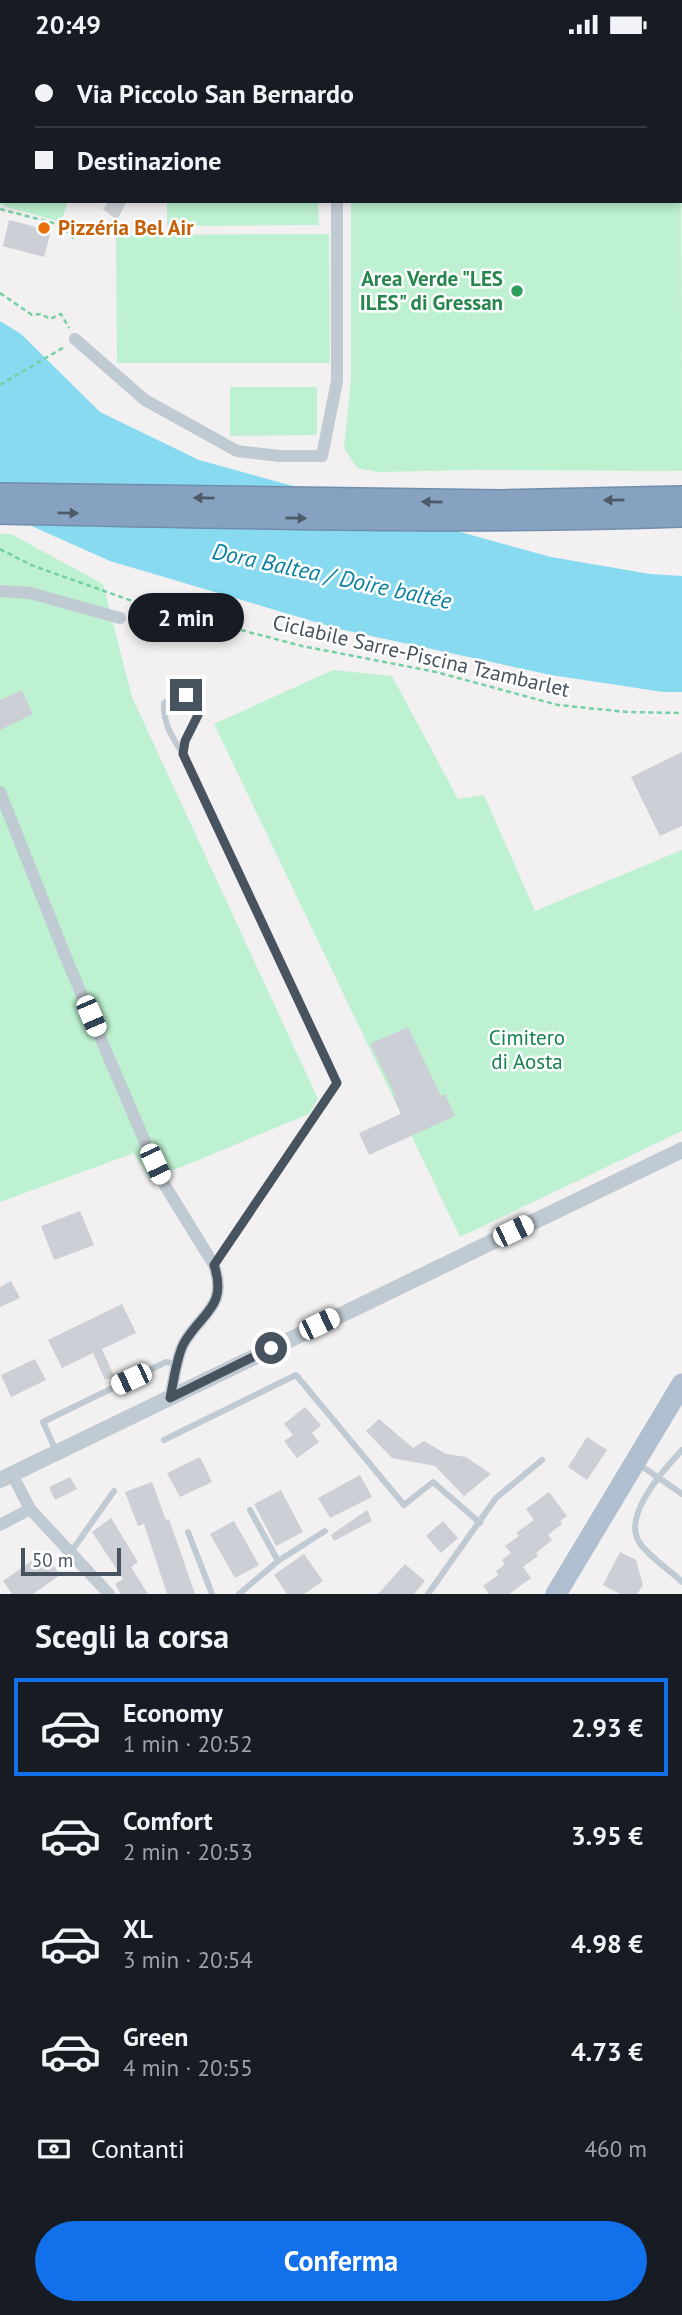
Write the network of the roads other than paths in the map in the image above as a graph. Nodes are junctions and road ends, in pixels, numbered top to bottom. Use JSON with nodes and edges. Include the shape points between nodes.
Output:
{"nodes":[{"id":1,"x":337,"y":203,"type":"edge"},
{"id":2,"x":72,"y":342,"type":"road end"},
{"id":3,"x":0,"y":495,"type":"edge"},
{"id":4,"x":682,"y":498,"type":"edge"},
{"id":5,"x":0,"y":512,"type":"edge"},
{"id":6,"x":682,"y":515,"type":"edge"},
{"id":7,"x":0,"y":591,"type":"edge"},
{"id":8,"x":120,"y":618,"type":"dead end"},
{"id":9,"x":183,"y":754,"type":"junction"},
{"id":10,"x":0,"y":792,"type":"edge"},
{"id":11,"x":682,"y":1150,"type":"edge"},
{"id":12,"x":214,"y":1265,"type":"junction"},
{"id":13,"x":178,"y":1365,"type":"junction"},
{"id":14,"x":682,"y":1384,"type":"edge"},
{"id":15,"x":170,"y":1398,"type":"junction"},
{"id":16,"x":164,"y":1440,"type":"dead end"},
{"id":17,"x":682,"y":1450,"type":"edge"},
{"id":18,"x":57,"y":1453,"type":"junction"},
{"id":19,"x":542,"y":1460,"type":"dead end"},
{"id":20,"x":636,"y":1462,"type":"junction"},
{"id":21,"x":6,"y":1477,"type":"edge"},
{"id":22,"x":657,"y":1478,"type":"junction"},
{"id":23,"x":114,"y":1491,"type":"dead end"},
{"id":24,"x":682,"y":1494,"type":"edge"},
{"id":25,"x":30,"y":1509,"type":"junction"},
{"id":26,"x":250,"y":1510,"type":"dead end"},
{"id":27,"x":480,"y":1523,"type":"junction"},
{"id":28,"x":0,"y":1525,"type":"edge"},
{"id":29,"x":325,"y":1531,"type":"dead end"},
{"id":30,"x":188,"y":1532,"type":"dead end"},
{"id":31,"x":71,"y":1552,"type":"junction"},
{"id":32,"x":278,"y":1561,"type":"junction"},
{"id":33,"x":682,"y":1582,"type":"edge"},
{"id":34,"x":108,"y":1594,"type":"edge"},
{"id":35,"x":212,"y":1594,"type":"edge"},
{"id":36,"x":239,"y":1594,"type":"edge"},
{"id":37,"x":428,"y":1594,"type":"edge"},
{"id":38,"x":556,"y":1594,"type":"edge"}],
"edges":[{"from":1,"to":2,"type":"street","via":[[337,381],[322,456],[237,451],[145,400]]},
{"from":4,"to":3,"type":"highway","one_way":true,"via":[[500,502]]},
{"from":5,"to":6,"type":"highway","one_way":true,"via":[[551,520]]},
{"from":7,"to":8,"type":"street","via":[[30,593]]},
{"from":9,"to":9,"type":"lane","via":[[198,715],[195,701],[176,695],[164,703],[164,717]]},
{"from":9,"to":12,"type":"lane","via":[[337,1083]]},
{"from":10,"to":12,"type":"street","via":[[164,1184]]},
{"from":11,"to":15,"type":"street"},
{"from":12,"to":13,"type":"street","via":[[218,1294],[214,1306],[182,1346]]},
{"from":13,"to":15,"type":"street"},
{"from":13,"to":18,"type":"lane","via":[[166,1362],[43,1422]]},
{"from":14,"to":20,"type":"main road"},
{"from":15,"to":18,"type":"street"},
{"from":16,"to":27,"type":"lane","via":[[296,1375],[404,1505],[433,1482]]},
{"from":17,"to":22,"type":"lane"},
{"from":18,"to":21,"type":"street"},
{"from":19,"to":27,"type":"lane","via":[[496,1498]]},
{"from":20,"to":22,"type":"lane"},
{"from":20,"to":38,"type":"main road"},
{"from":21,"to":25,"type":"street"},
{"from":22,"to":24,"type":"lane"},
{"from":22,"to":33,"type":"lane","via":[[635,1521],[636,1536]]},
{"from":23,"to":31,"type":"lane"},
{"from":25,"to":28,"type":"street"},
{"from":25,"to":31,"type":"street"},
{"from":26,"to":32,"type":"lane"},
{"from":27,"to":37,"type":"lane"},
{"from":29,"to":32,"type":"lane"},
{"from":30,"to":35,"type":"lane"},
{"from":31,"to":34,"type":"street"},
{"from":32,"to":36,"type":"lane"}]}
